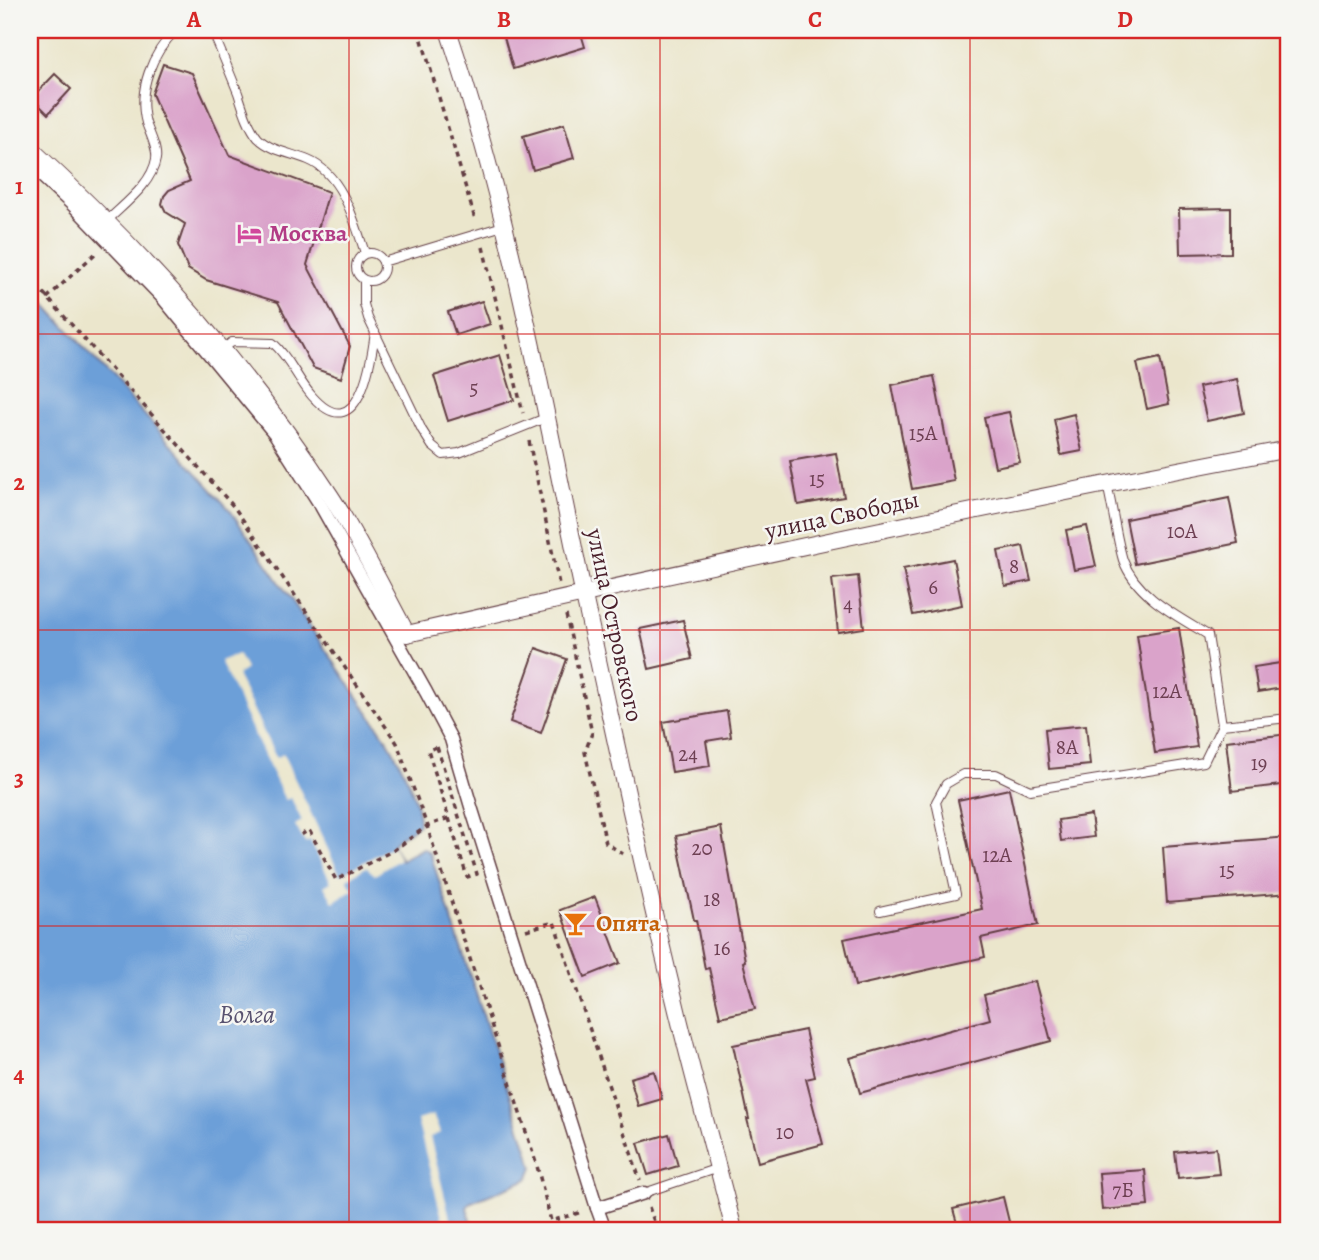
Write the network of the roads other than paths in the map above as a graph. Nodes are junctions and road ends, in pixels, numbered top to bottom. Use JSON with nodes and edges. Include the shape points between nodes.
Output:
{"nodes":[{"id":1,"x":176,"y":30,"type":"edge"},
{"id":2,"x":209,"y":30,"type":"edge"},
{"id":3,"x":448,"y":30,"type":"edge"},
{"id":4,"x":30,"y":148,"type":"edge"},
{"id":5,"x":30,"y":165,"type":"edge"},
{"id":6,"x":107,"y":221,"type":"junction"},
{"id":7,"x":503,"y":226,"type":"junction"},
{"id":8,"x":365,"y":253,"type":"junction"},
{"id":9,"x":383,"y":262,"type":"junction"},
{"id":10,"x":364,"y":281,"type":"junction"},
{"id":11,"x":375,"y":332,"type":"junction"},
{"id":12,"x":223,"y":349,"type":"junction"},
{"id":13,"x":548,"y":416,"type":"junction"},
{"id":14,"x":1289,"y":449,"type":"edge"},
{"id":15,"x":1107,"y":483,"type":"junction"},
{"id":16,"x":584,"y":594,"type":"junction"},
{"id":17,"x":1289,"y":718,"type":"edge"},
{"id":18,"x":1222,"y":725,"type":"junction"},
{"id":19,"x":880,"y":911,"type":"dead end"},
{"id":20,"x":718,"y":1168,"type":"junction"},
{"id":21,"x":644,"y":1193,"type":"joint"},
{"id":22,"x":597,"y":1208,"type":"junction"},
{"id":23,"x":605,"y":1230,"type":"edge"},
{"id":24,"x":734,"y":1230,"type":"edge"}],
"edges":[{"from":1,"to":6,"type":"lane","via":[[159,49],[142,97],[157,157],[150,175]]},
{"from":2,"to":8,"type":"lane","via":[[258,137],[332,176]]},
{"from":3,"to":7,"type":"street","name":"улица Островского"},
{"from":4,"to":6,"type":"street"},
{"from":5,"to":22,"type":"street","via":[[162,297],[275,434],[321,506],[451,739]]},
{"from":6,"to":12,"type":"street"},
{"from":7,"to":9,"type":"lane"},
{"from":7,"to":13,"type":"street","name":"улица Островского"},
{"from":8,"to":9,"type":"lane","via":[[376,254]]},
{"from":8,"to":10,"type":"lane","via":[[355,267]]},
{"from":9,"to":10,"type":"lane","via":[[378,279]]},
{"from":10,"to":11,"type":"lane","via":[[364,304]]},
{"from":11,"to":12,"type":"lane","via":[[361,393],[352,407],[338,412],[324,408],[309,394],[285,353],[273,343],[232,342]]},
{"from":11,"to":13,"type":"lane","via":[[422,430],[443,455],[459,453]]},
{"from":12,"to":16,"type":"street","name":"улица Свободы","via":[[332,498],[407,634]]},
{"from":13,"to":16,"type":"street","name":"улица Островского"},
{"from":14,"to":15,"type":"street","name":"улица Свободы"},
{"from":15,"to":16,"type":"street","name":"улица Свободы"},
{"from":15,"to":18,"type":"lane","via":[[1124,561],[1137,584],[1165,609],[1208,635]]},
{"from":16,"to":20,"type":"street","name":"улица Островского","via":[[675,1002]]},
{"from":17,"to":18,"type":"lane"},
{"from":18,"to":19,"type":"lane","via":[[1204,762],[1030,790],[996,774],[963,774],[946,784],[936,802],[956,894]]},
{"from":20,"to":21,"type":"lane"},
{"from":20,"to":24,"type":"street","name":"улица Островского"},
{"from":21,"to":22,"type":"street"},
{"from":22,"to":23,"type":"street"}]}
